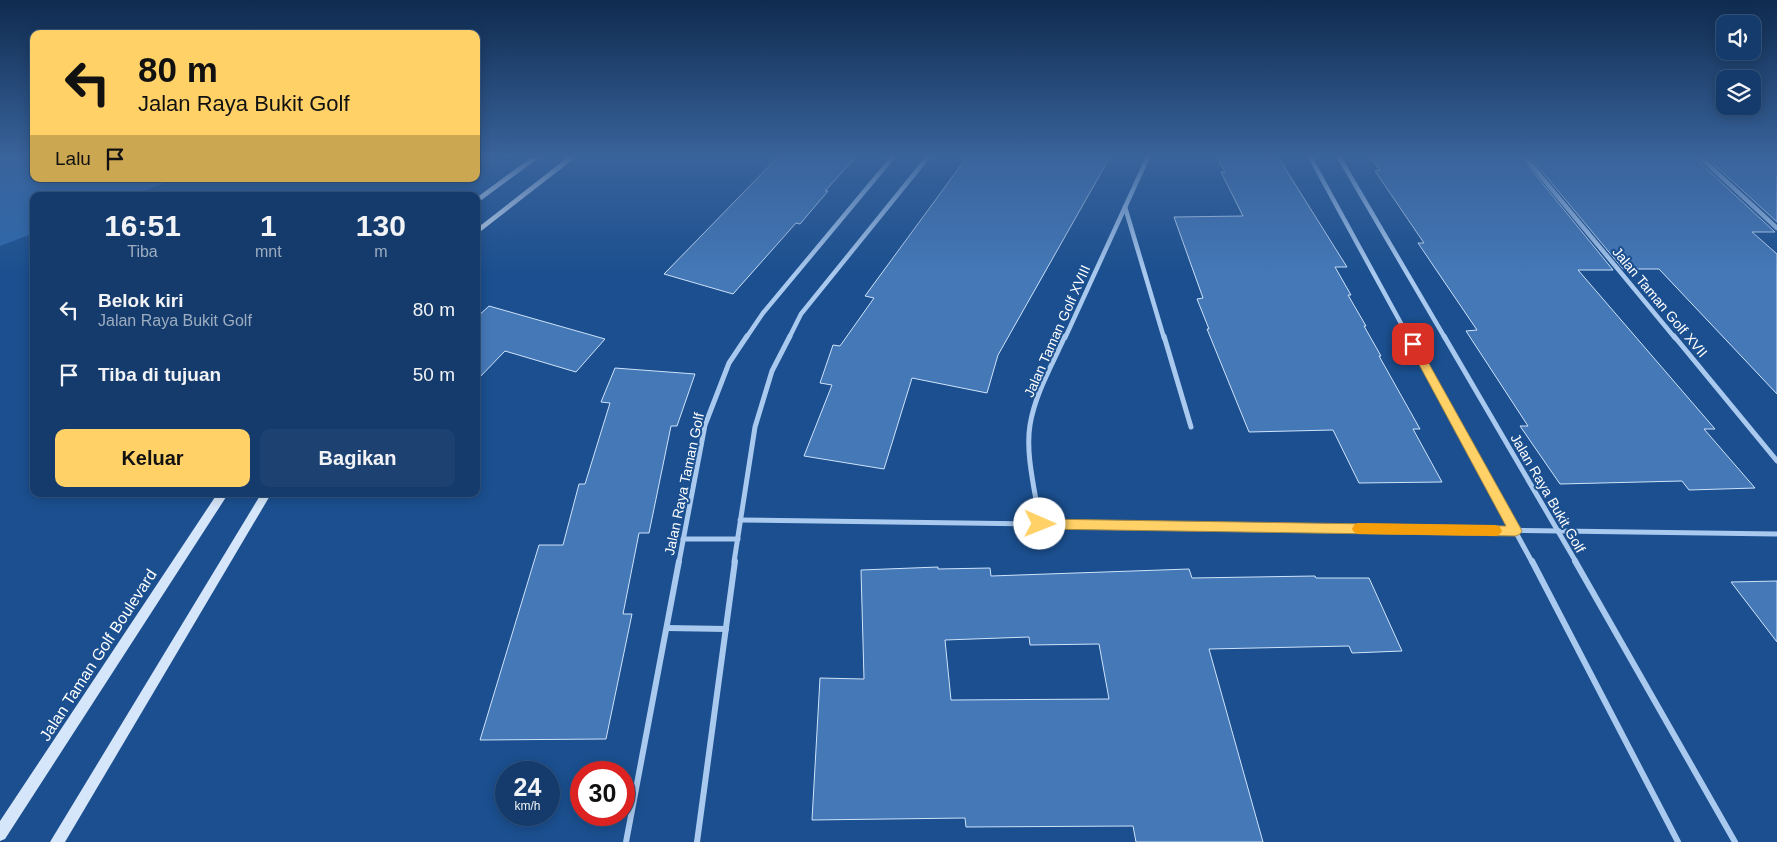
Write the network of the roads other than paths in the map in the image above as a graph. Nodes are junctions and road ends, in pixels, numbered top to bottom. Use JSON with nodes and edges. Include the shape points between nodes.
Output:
{"nodes":[{"id":1,"x":522,"y":196,"type":"edge"},
{"id":2,"x":860,"y":196,"type":"edge"},
{"id":3,"x":896,"y":196,"type":"edge"},
{"id":4,"x":1130,"y":196,"type":"edge"},
{"id":5,"x":1332,"y":196,"type":"edge"},
{"id":6,"x":1361,"y":196,"type":"edge"},
{"id":7,"x":1558,"y":196,"type":"edge"},
{"id":8,"x":1743,"y":196,"type":"edge"},
{"id":9,"x":1125,"y":206,"type":"junction"},
{"id":10,"x":1777,"y":228,"type":"edge"},
{"id":11,"x":480,"y":230,"type":"edge"},
{"id":12,"x":1191,"y":427,"type":"dead end"},
{"id":13,"x":1777,"y":461,"type":"edge"},
{"id":14,"x":221,"y":497,"type":"edge"},
{"id":15,"x":264,"y":497,"type":"edge"},
{"id":16,"x":740,"y":520,"type":"junction"},
{"id":17,"x":1040,"y":524,"type":"junction"},
{"id":18,"x":1516,"y":531,"type":"junction"},
{"id":19,"x":1558,"y":531,"type":"junction"},
{"id":20,"x":1777,"y":534,"type":"edge"},
{"id":21,"x":683,"y":539,"type":"junction"},
{"id":22,"x":738,"y":539,"type":"junction"},
{"id":23,"x":667,"y":628,"type":"junction"},
{"id":24,"x":726,"y":629,"type":"junction"},
{"id":25,"x":0,"y":834,"type":"edge"},
{"id":26,"x":57,"y":842,"type":"edge"},
{"id":27,"x":626,"y":842,"type":"edge"},
{"id":28,"x":696,"y":842,"type":"edge"},
{"id":29,"x":1678,"y":842,"type":"edge"},
{"id":30,"x":1735,"y":842,"type":"edge"}],
"edges":[{"from":1,"to":11,"type":"street"},
{"from":2,"to":21,"type":"street","name":"Jalan Raya Taman Golf","via":[[763,313],[729,363],[705,425]]},
{"from":3,"to":16,"type":"street","via":[[801,314],[772,371],[755,426]]},
{"from":4,"to":9,"type":"street","name":"Jalan Taman Golf XVIII"},
{"from":5,"to":18,"type":"street"},
{"from":6,"to":19,"type":"street","name":"Jalan Raya Bukit Golf"},
{"from":7,"to":13,"type":"street","name":"Jalan Taman Golf XVII"},
{"from":8,"to":10,"type":"street"},
{"from":9,"to":12,"type":"street"},
{"from":9,"to":17,"type":"street","name":"Jalan Taman Golf XVIII","via":[[1038,396],[1030,425],[1029,446]]},
{"from":14,"to":25,"type":"street","name":"Jalan Taman Golf Boulevard"},
{"from":15,"to":26,"type":"street"},
{"from":16,"to":17,"type":"street"},
{"from":16,"to":22,"type":"street"},
{"from":17,"to":18,"type":"street"},
{"from":18,"to":19,"type":"street"},
{"from":18,"to":29,"type":"street"},
{"from":19,"to":20,"type":"street"},
{"from":19,"to":30,"type":"street","name":"Jalan Raya Bukit Golf"},
{"from":21,"to":22,"type":"street"},
{"from":21,"to":23,"type":"street","name":"Jalan Raya Taman Golf"},
{"from":22,"to":24,"type":"street"},
{"from":23,"to":24,"type":"street"},
{"from":23,"to":27,"type":"street","name":"Jalan Raya Taman Golf"},
{"from":24,"to":28,"type":"street"}]}
